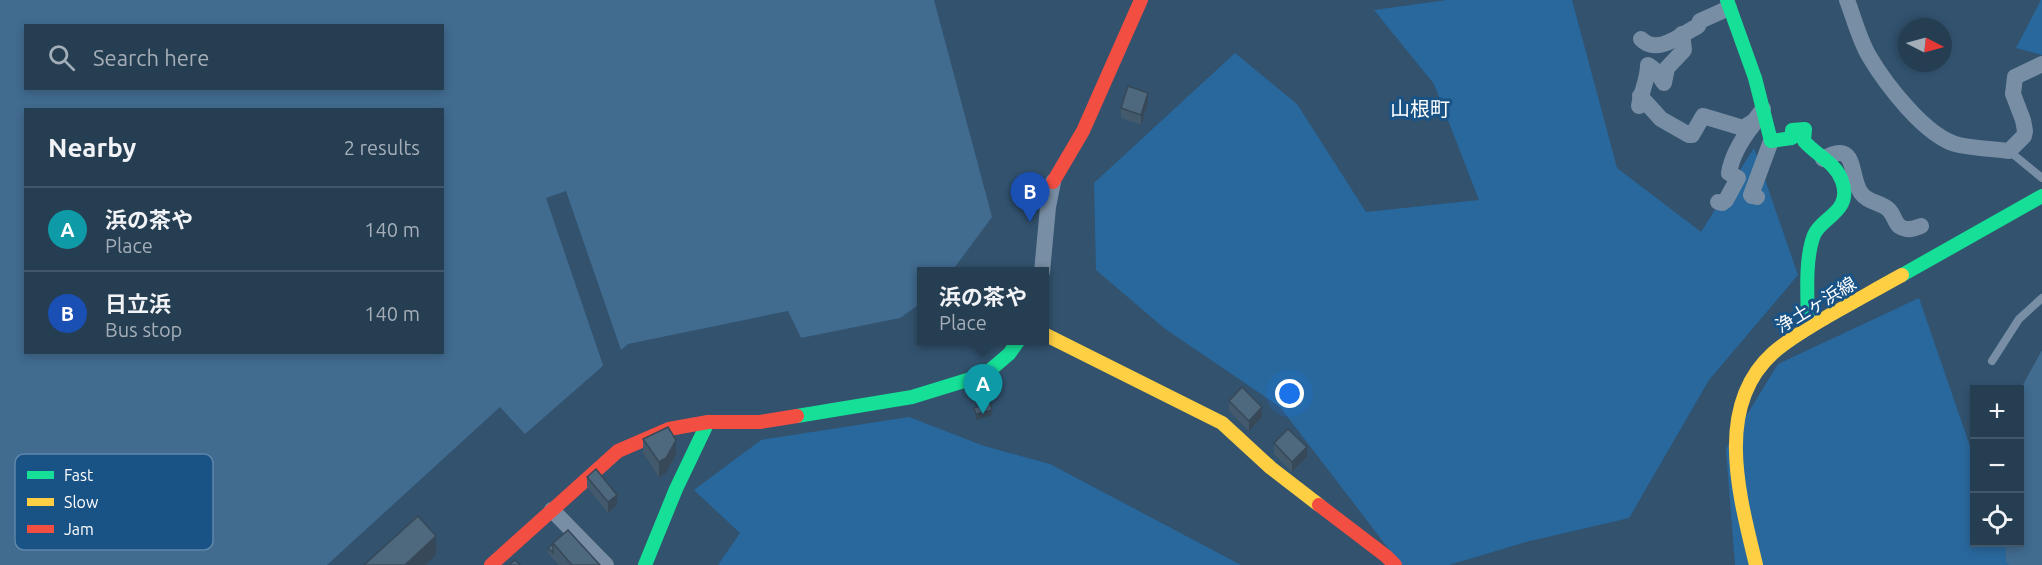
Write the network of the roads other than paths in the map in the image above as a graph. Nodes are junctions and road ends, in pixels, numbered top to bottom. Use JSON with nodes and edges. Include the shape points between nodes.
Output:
{"nodes":[{"id":1,"x":1141,"y":0,"type":"edge"},
{"id":2,"x":1847,"y":0,"type":"edge"},
{"id":3,"x":1728,"y":4,"type":"edge"},
{"id":4,"x":1682,"y":34,"type":"junction"},
{"id":5,"x":1641,"y":39,"type":"dead end"},
{"id":6,"x":2042,"y":64,"type":"edge"},
{"id":7,"x":1762,"y":108,"type":"junction"},
{"id":8,"x":1752,"y":123,"type":"junction"},
{"id":9,"x":1771,"y":141,"type":"junction"},
{"id":10,"x":2009,"y":151,"type":"junction"},
{"id":11,"x":1823,"y":159,"type":"junction"},
{"id":12,"x":2042,"y":178,"type":"edge"},
{"id":13,"x":1053,"y":182,"type":"joint"},
{"id":14,"x":2042,"y":196,"type":"edge"},
{"id":15,"x":1757,"y":197,"type":"dead end"},
{"id":16,"x":1718,"y":202,"type":"dead end"},
{"id":17,"x":1921,"y":226,"type":"dead end"},
{"id":18,"x":1042,"y":267,"type":"edge"},
{"id":19,"x":2042,"y":298,"type":"edge"},
{"id":20,"x":1808,"y":328,"type":"junction"},
{"id":21,"x":1049,"y":336,"type":"edge"},
{"id":22,"x":1015,"y":345,"type":"edge"},
{"id":23,"x":1992,"y":361,"type":"dead end"},
{"id":24,"x":708,"y":422,"type":"junction"},
{"id":25,"x":552,"y":510,"type":"junction"},
{"id":26,"x":664,"y":519,"type":"junction"},
{"id":27,"x":491,"y":565,"type":"edge"},
{"id":28,"x":606,"y":565,"type":"edge"},
{"id":29,"x":645,"y":565,"type":"edge"},
{"id":30,"x":657,"y":565,"type":"edge"},
{"id":31,"x":1395,"y":565,"type":"edge"},
{"id":32,"x":1756,"y":565,"type":"edge"}],
"edges":[{"from":1,"to":13,"type":"street","via":[[1076,147]]},
{"from":2,"to":10,"type":"street","via":[[1868,54],[1919,121],[1958,145]]},
{"from":3,"to":4,"type":"street"},
{"from":3,"to":7,"type":"street"},
{"from":4,"to":5,"type":"street","via":[[1658,46]]},
{"from":4,"to":8,"type":"street","via":[[1684,50],[1667,68],[1664,83],[1647,66],[1649,73],[1639,102],[1689,135],[1703,116],[1743,128]]},
{"from":6,"to":10,"type":"street","via":[[2015,77],[2013,94],[2025,131]]},
{"from":7,"to":8,"type":"street"},
{"from":7,"to":9,"type":"street"},
{"from":8,"to":16,"type":"street","via":[[1730,167],[1729,173],[1738,178],[1726,200]]},
{"from":9,"to":11,"type":"street","via":[[1791,138],[1792,130],[1805,129],[1804,141]]},
{"from":9,"to":15,"type":"street","via":[[1751,195]]},
{"from":10,"to":12,"type":"lane"},
{"from":11,"to":17,"type":"street","via":[[1837,153],[1844,155],[1851,160],[1862,195],[1889,209],[1899,226],[1911,230]]},
{"from":11,"to":20,"type":"street","via":[[1842,179],[1843,196],[1833,217],[1814,236]]},
{"from":13,"to":18,"type":"street"},
{"from":14,"to":20,"type":"street","name":"浄土ヶ浜線"},
{"from":19,"to":23,"type":"lane","via":[[2019,319]]},
{"from":20,"to":32,"type":"street","name":"浄土ヶ浜線","via":[[1765,360],[1740,407],[1734,445],[1738,490]]},
{"from":21,"to":31,"type":"street","via":[[1222,423],[1271,468]]},
{"from":22,"to":24,"type":"street","via":[[989,371],[912,397],[760,422]]},
{"from":24,"to":25,"type":"street","via":[[669,429],[618,451]]},
{"from":24,"to":26,"type":"street"},
{"from":25,"to":27,"type":"street"},
{"from":25,"to":28,"type":"street"},
{"from":26,"to":29,"type":"street"},
{"from":26,"to":30,"type":"street"}]}
